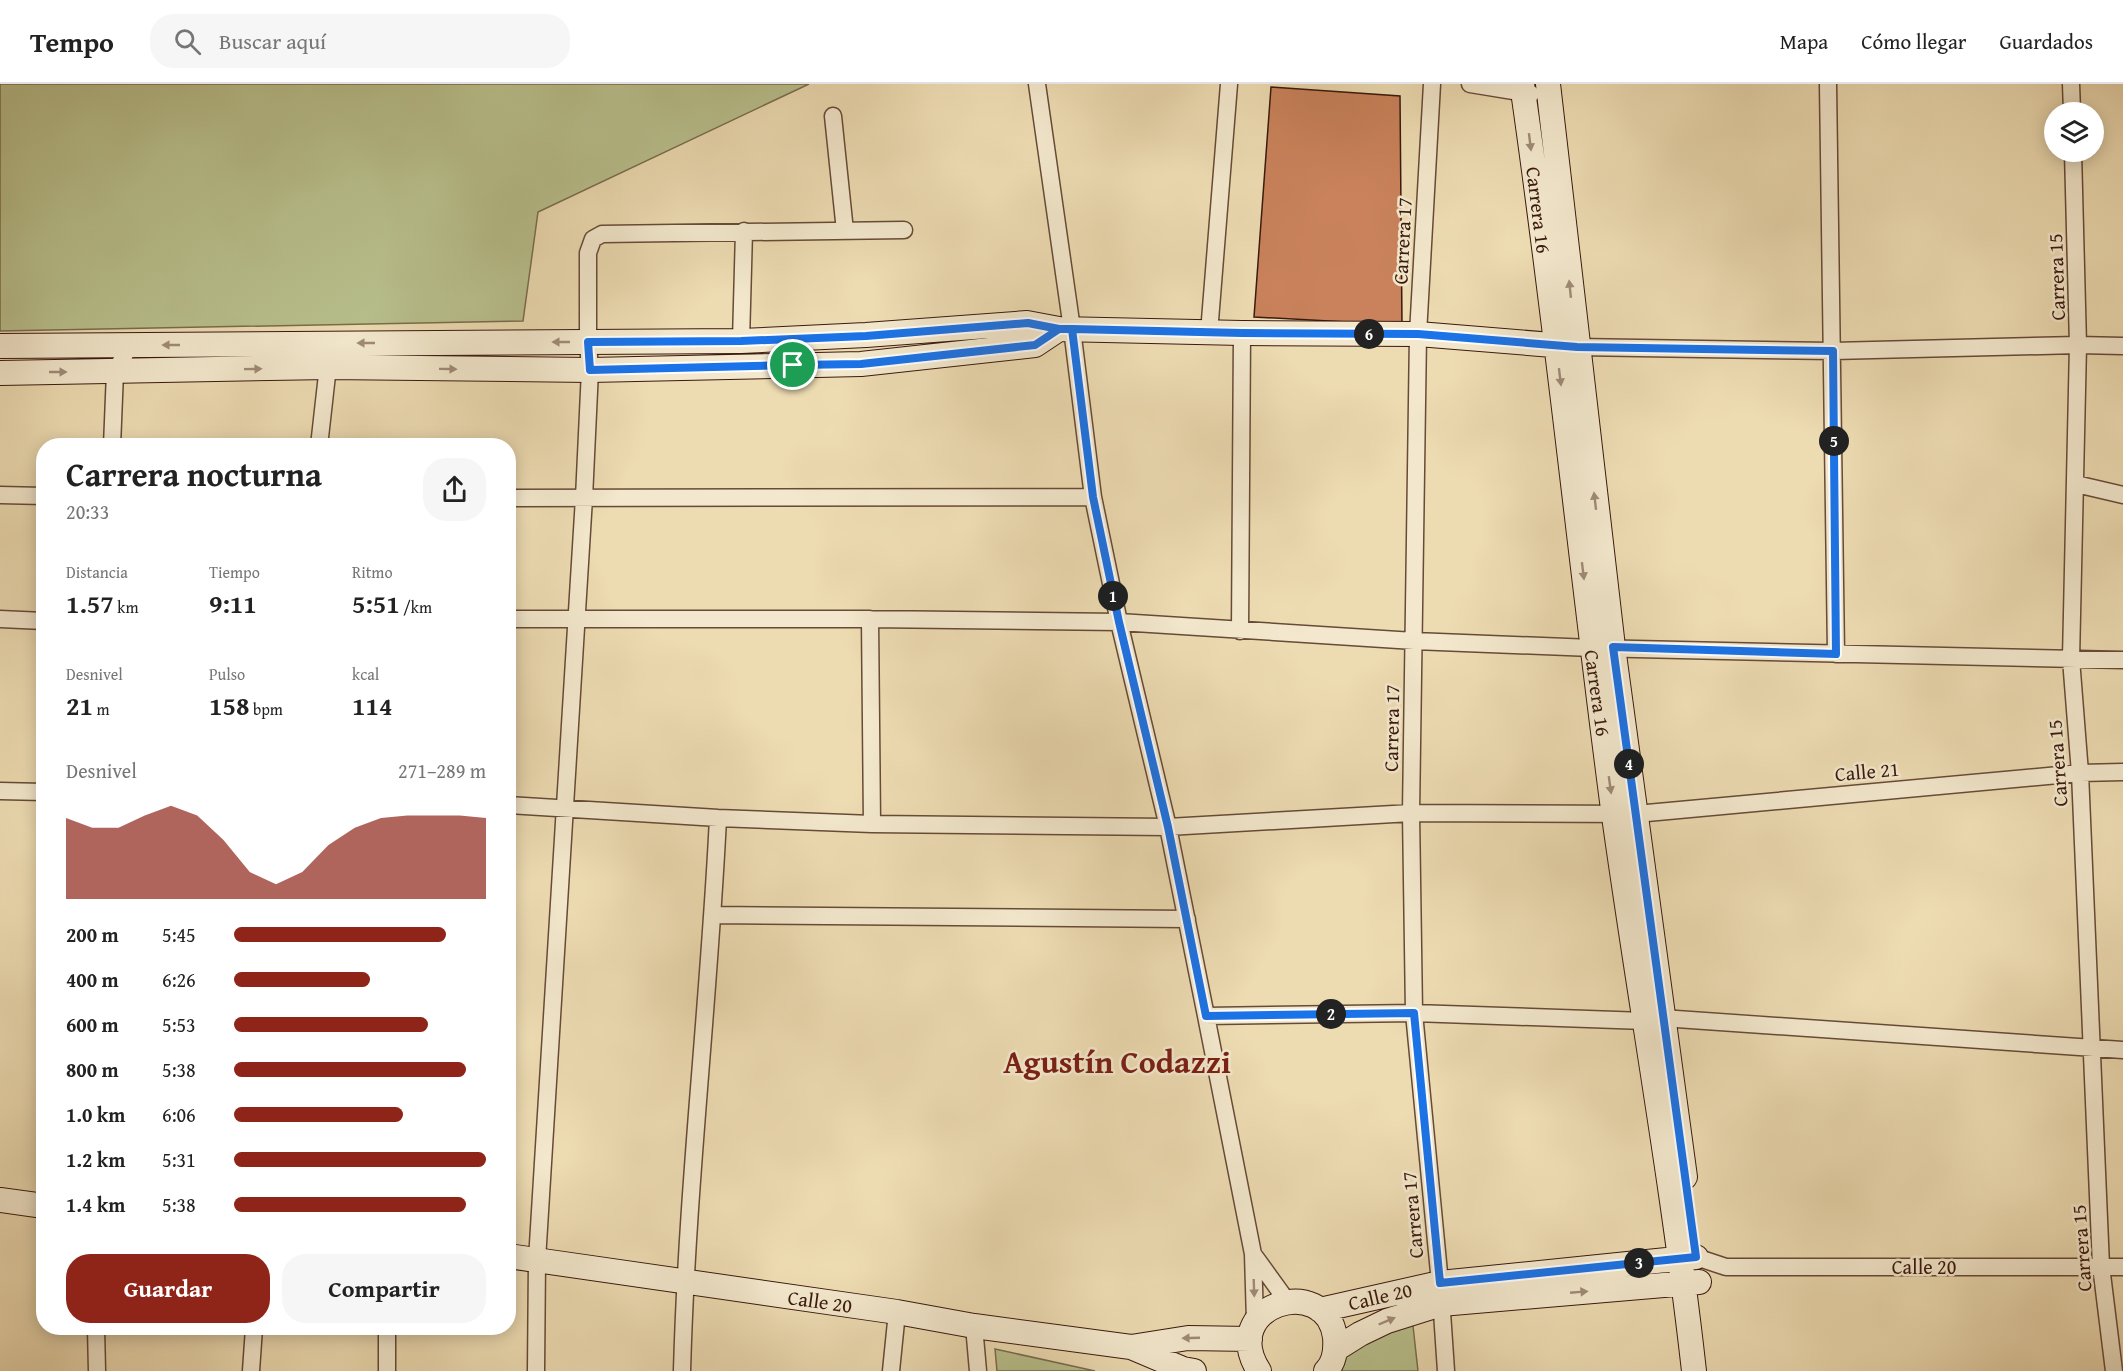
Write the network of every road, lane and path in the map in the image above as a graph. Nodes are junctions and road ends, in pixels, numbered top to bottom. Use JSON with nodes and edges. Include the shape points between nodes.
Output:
{"nodes":[{"id":1,"x":1037,"y":84,"type":"edge"},
{"id":2,"x":1229,"y":84,"type":"edge"},
{"id":3,"x":1432,"y":84,"type":"edge"},
{"id":4,"x":1470,"y":84,"type":"edge"},
{"id":5,"x":1828,"y":84,"type":"edge"},
{"id":6,"x":2072,"y":84,"type":"edge"},
{"id":7,"x":1523,"y":88,"type":"edge"},
{"id":8,"x":1548,"y":90,"type":"edge"},
{"id":9,"x":2072,"y":102,"type":"edge"},
{"id":10,"x":833,"y":116,"type":"dead end"},
{"id":11,"x":2073,"y":162,"type":"edge"},
{"id":12,"x":904,"y":230,"type":"dead end"},
{"id":13,"x":744,"y":231,"type":"junction"},
{"id":14,"x":845,"y":231,"type":"junction"},
{"id":15,"x":1065,"y":329,"type":"junction"},
{"id":16,"x":1209,"y":333,"type":"junction"},
{"id":17,"x":1242,"y":333,"type":"junction"},
{"id":18,"x":1418,"y":334,"type":"junction"},
{"id":19,"x":741,"y":341,"type":"junction"},
{"id":20,"x":588,"y":342,"type":"junction"},
{"id":21,"x":329,"y":343,"type":"junction"},
{"id":22,"x":130,"y":345,"type":"junction"},
{"id":23,"x":2079,"y":345,"type":"junction"},
{"id":24,"x":0,"y":346,"type":"edge"},
{"id":25,"x":2123,"y":346,"type":"edge"},
{"id":26,"x":1567,"y":347,"type":"junction"},
{"id":27,"x":1833,"y":351,"type":"junction"},
{"id":28,"x":328,"y":368,"type":"junction"},
{"id":29,"x":590,"y":370,"type":"junction"},
{"id":30,"x":115,"y":372,"type":"junction"},
{"id":31,"x":0,"y":373,"type":"edge"},
{"id":32,"x":112,"y":438,"type":"edge"},
{"id":33,"x":320,"y":438,"type":"edge"},
{"id":34,"x":2076,"y":484,"type":"junction"},
{"id":35,"x":0,"y":495,"type":"edge"},
{"id":36,"x":2123,"y":495,"type":"edge"},
{"id":37,"x":36,"y":496,"type":"edge"},
{"id":38,"x":1093,"y":497,"type":"junction"},
{"id":39,"x":516,"y":498,"type":"edge"},
{"id":40,"x":584,"y":498,"type":"junction"},
{"id":41,"x":870,"y":618,"type":"junction"},
{"id":42,"x":0,"y":619,"type":"edge"},
{"id":43,"x":575,"y":619,"type":"junction"},
{"id":44,"x":516,"y":620,"type":"edge"},
{"id":45,"x":36,"y":621,"type":"edge"},
{"id":46,"x":1119,"y":622,"type":"junction"},
{"id":47,"x":1240,"y":631,"type":"junction"},
{"id":48,"x":1414,"y":641,"type":"junction"},
{"id":49,"x":1602,"y":647,"type":"junction"},
{"id":50,"x":1836,"y":654,"type":"junction"},
{"id":51,"x":2071,"y":659,"type":"junction"},
{"id":52,"x":2123,"y":660,"type":"edge"},
{"id":53,"x":2123,"y":772,"type":"edge"},
{"id":54,"x":2080,"y":773,"type":"junction"},
{"id":55,"x":0,"y":791,"type":"edge"},
{"id":56,"x":36,"y":792,"type":"edge"},
{"id":57,"x":516,"y":805,"type":"edge"},
{"id":58,"x":565,"y":808,"type":"junction"},
{"id":59,"x":1411,"y":813,"type":"junction"},
{"id":60,"x":1625,"y":814,"type":"junction"},
{"id":61,"x":718,"y":818,"type":"junction"},
{"id":62,"x":872,"y":824,"type":"junction"},
{"id":63,"x":1168,"y":827,"type":"junction"},
{"id":64,"x":713,"y":915,"type":"junction"},
{"id":65,"x":1187,"y":919,"type":"junction"},
{"id":66,"x":1414,"y":1013,"type":"junction"},
{"id":67,"x":1206,"y":1016,"type":"junction"},
{"id":68,"x":1654,"y":1020,"type":"junction"},
{"id":69,"x":2093,"y":1047,"type":"junction"},
{"id":70,"x":2123,"y":1050,"type":"edge"},
{"id":71,"x":0,"y":1200,"type":"edge"},
{"id":72,"x":36,"y":1205,"type":"edge"},
{"id":73,"x":1253,"y":1254,"type":"junction"},
{"id":74,"x":516,"y":1258,"type":"edge"},
{"id":75,"x":1688,"y":1258,"type":"junction"},
{"id":76,"x":537,"y":1260,"type":"junction"},
{"id":77,"x":2101,"y":1266,"type":"junction"},
{"id":78,"x":1726,"y":1267,"type":"junction"},
{"id":79,"x":2123,"y":1267,"type":"edge"},
{"id":80,"x":685,"y":1282,"type":"junction"},
{"id":81,"x":1692,"y":1283,"type":"junction"},
{"id":82,"x":1440,"y":1293,"type":"junction"},
{"id":83,"x":1287,"y":1301,"type":"junction"},
{"id":84,"x":1320,"y":1310,"type":"junction"},
{"id":85,"x":897,"y":1312,"type":"junction"},
{"id":86,"x":974,"y":1326,"type":"junction"},
{"id":87,"x":1252,"y":1330,"type":"junction"},
{"id":88,"x":96,"y":1335,"type":"edge"},
{"id":89,"x":254,"y":1335,"type":"edge"},
{"id":90,"x":387,"y":1335,"type":"edge"},
{"id":91,"x":1131,"y":1347,"type":"junction"},
{"id":92,"x":1336,"y":1349,"type":"junction"},
{"id":93,"x":97,"y":1371,"type":"edge"},
{"id":94,"x":251,"y":1371,"type":"edge"},
{"id":95,"x":387,"y":1371,"type":"edge"},
{"id":96,"x":536,"y":1371,"type":"edge"},
{"id":97,"x":682,"y":1371,"type":"edge"},
{"id":98,"x":891,"y":1371,"type":"edge"},
{"id":99,"x":978,"y":1371,"type":"edge"},
{"id":100,"x":1194,"y":1371,"type":"edge"},
{"id":101,"x":1259,"y":1371,"type":"edge"},
{"id":102,"x":1326,"y":1371,"type":"edge"},
{"id":103,"x":1446,"y":1371,"type":"edge"},
{"id":104,"x":1694,"y":1371,"type":"edge"},
{"id":105,"x":1709,"y":1371,"type":"edge"},
{"id":106,"x":2114,"y":1371,"type":"edge"}],
"edges":[{"from":1,"to":15,"type":"street"},
{"from":2,"to":16,"type":"street"},
{"from":3,"to":18,"type":"street","name":"Carrera 17"},
{"from":4,"to":7,"type":"street"},
{"from":5,"to":27,"type":"street"},
{"from":6,"to":9,"type":"street"},
{"from":7,"to":8,"type":"street"},
{"from":7,"to":26,"type":"street","name":"Carrera 16","one_way":true},
{"from":26,"to":8,"type":"street","name":"Carrera 16","one_way":true},
{"from":10,"to":14,"type":"street"},
{"from":11,"to":23,"type":"street","name":"Carrera 15"},
{"from":12,"to":14,"type":"street"},
{"from":13,"to":14,"type":"street"},
{"from":13,"to":19,"type":"street"},
{"from":13,"to":20,"type":"street","via":[[602,234],[593,239],[588,253]]},
{"from":15,"to":16,"type":"street"},
{"from":15,"to":19,"type":"street","via":[[1028,323]]},
{"from":15,"to":29,"type":"street","via":[[1035,345],[861,364]]},
{"from":15,"to":38,"type":"street"},
{"from":16,"to":17,"type":"street"},
{"from":17,"to":18,"type":"street"},
{"from":17,"to":47,"type":"street"},
{"from":18,"to":26,"type":"street"},
{"from":18,"to":48,"type":"street","name":"Carrera 17"},
{"from":19,"to":20,"type":"street"},
{"from":20,"to":21,"type":"street","one_way":true},
{"from":20,"to":29,"type":"street"},
{"from":21,"to":22,"type":"street","one_way":true},
{"from":21,"to":28,"type":"street"},
{"from":22,"to":24,"type":"street"},
{"from":22,"to":30,"type":"street"},
{"from":23,"to":25,"type":"street"},
{"from":23,"to":27,"type":"street"},
{"from":23,"to":34,"type":"street","name":"Carrera 15"},
{"from":26,"to":27,"type":"street"},
{"from":26,"to":49,"type":"street","name":"Carrera 16"},
{"from":27,"to":50,"type":"street"},
{"from":28,"to":29,"type":"street","one_way":true},
{"from":30,"to":28,"type":"street","one_way":true},
{"from":28,"to":33,"type":"street"},
{"from":29,"to":40,"type":"street"},
{"from":31,"to":30,"type":"street","one_way":true},
{"from":30,"to":32,"type":"street"},
{"from":34,"to":36,"type":"street"},
{"from":34,"to":51,"type":"street","name":"Carrera 15"},
{"from":35,"to":37,"type":"street"},
{"from":38,"to":40,"type":"street"},
{"from":38,"to":46,"type":"street"},
{"from":39,"to":40,"type":"street"},
{"from":40,"to":43,"type":"street"},
{"from":41,"to":43,"type":"street"},
{"from":41,"to":46,"type":"street"},
{"from":41,"to":62,"type":"street"},
{"from":42,"to":45,"type":"street"},
{"from":43,"to":44,"type":"street"},
{"from":43,"to":58,"type":"street"},
{"from":46,"to":47,"type":"street"},
{"from":46,"to":63,"type":"street"},
{"from":47,"to":48,"type":"street"},
{"from":48,"to":49,"type":"street"},
{"from":48,"to":59,"type":"street","name":"Carrera 17"},
{"from":49,"to":50,"type":"street"},
{"from":49,"to":60,"type":"street","name":"Carrera 16"},
{"from":50,"to":51,"type":"street"},
{"from":51,"to":52,"type":"street"},
{"from":51,"to":54,"type":"street","name":"Carrera 15"},
{"from":53,"to":54,"type":"street","name":"Calle 21"},
{"from":54,"to":60,"type":"street","name":"Calle 21"},
{"from":54,"to":69,"type":"street","name":"Carrera 15"},
{"from":55,"to":56,"type":"street"},
{"from":57,"to":58,"type":"street","name":"Calle 21"},
{"from":58,"to":61,"type":"street","name":"Calle 21"},
{"from":58,"to":76,"type":"street"},
{"from":59,"to":60,"type":"street","name":"Calle 21"},
{"from":59,"to":63,"type":"street","name":"Calle 21"},
{"from":59,"to":66,"type":"street","name":"Carrera 17"},
{"from":60,"to":68,"type":"street","name":"Carrera 16"},
{"from":61,"to":62,"type":"street","name":"Calle 21"},
{"from":61,"to":64,"type":"street"},
{"from":62,"to":63,"type":"street","name":"Calle 21"},
{"from":63,"to":65,"type":"street"},
{"from":64,"to":65,"type":"street"},
{"from":64,"to":80,"type":"street"},
{"from":65,"to":67,"type":"street"},
{"from":66,"to":67,"type":"street"},
{"from":66,"to":68,"type":"street"},
{"from":66,"to":82,"type":"street","name":"Carrera 17"},
{"from":67,"to":73,"type":"street"},
{"from":68,"to":69,"type":"street"},
{"from":68,"to":75,"type":"street","name":"Carrera 16"},
{"from":69,"to":70,"type":"street"},
{"from":69,"to":77,"type":"street","name":"Carrera 15"},
{"from":71,"to":72,"type":"street"},
{"from":73,"to":83,"type":"street"},
{"from":73,"to":87,"type":"street","one_way":true},
{"from":74,"to":76,"type":"street","name":"Calle 20"},
{"from":75,"to":78,"type":"street","name":"Calle 20"},
{"from":75,"to":81,"type":"street","name":"Carrera 16"},
{"from":75,"to":82,"type":"street","name":"Calle 20"},
{"from":76,"to":80,"type":"street","name":"Calle 20"},
{"from":76,"to":96,"type":"street"},
{"from":77,"to":78,"type":"street","name":"Calle 20"},
{"from":77,"to":79,"type":"street","name":"Calle 20"},
{"from":77,"to":106,"type":"street","name":"Carrera 15"},
{"from":78,"to":81,"type":"street","name":"Calle 20"},
{"from":80,"to":85,"type":"street","name":"Calle 20"},
{"from":80,"to":97,"type":"street"},
{"from":82,"to":81,"type":"street","name":"Calle 20","one_way":true},
{"from":81,"to":104,"type":"street","name":"Carrera 16"},
{"from":81,"to":105,"type":"street","name":"Carrera 16"},
{"from":82,"to":84,"type":"street","name":"Calle 20"},
{"from":92,"to":82,"type":"street","name":"Calle 20","one_way":true},
{"from":82,"to":103,"type":"street","name":"Carrera 17"},
{"from":83,"to":84,"type":"street","via":[[1305,1302]]},
{"from":83,"to":87,"type":"street","via":[[1269,1308]]},
{"from":84,"to":92,"type":"street","via":[[1333,1328]]},
{"from":85,"to":86,"type":"street","name":"Calle 20"},
{"from":85,"to":98,"type":"street"},
{"from":86,"to":91,"type":"street","name":"Calle 20"},
{"from":86,"to":99,"type":"street"},
{"from":87,"to":91,"type":"street","name":"Calle 20","one_way":true},
{"from":87,"to":101,"type":"street","via":[[1251,1359]]},
{"from":88,"to":93,"type":"street"},
{"from":89,"to":94,"type":"street"},
{"from":90,"to":95,"type":"street"},
{"from":91,"to":100,"type":"street","name":"Calle 20"},
{"from":92,"to":102,"type":"street"}]}
